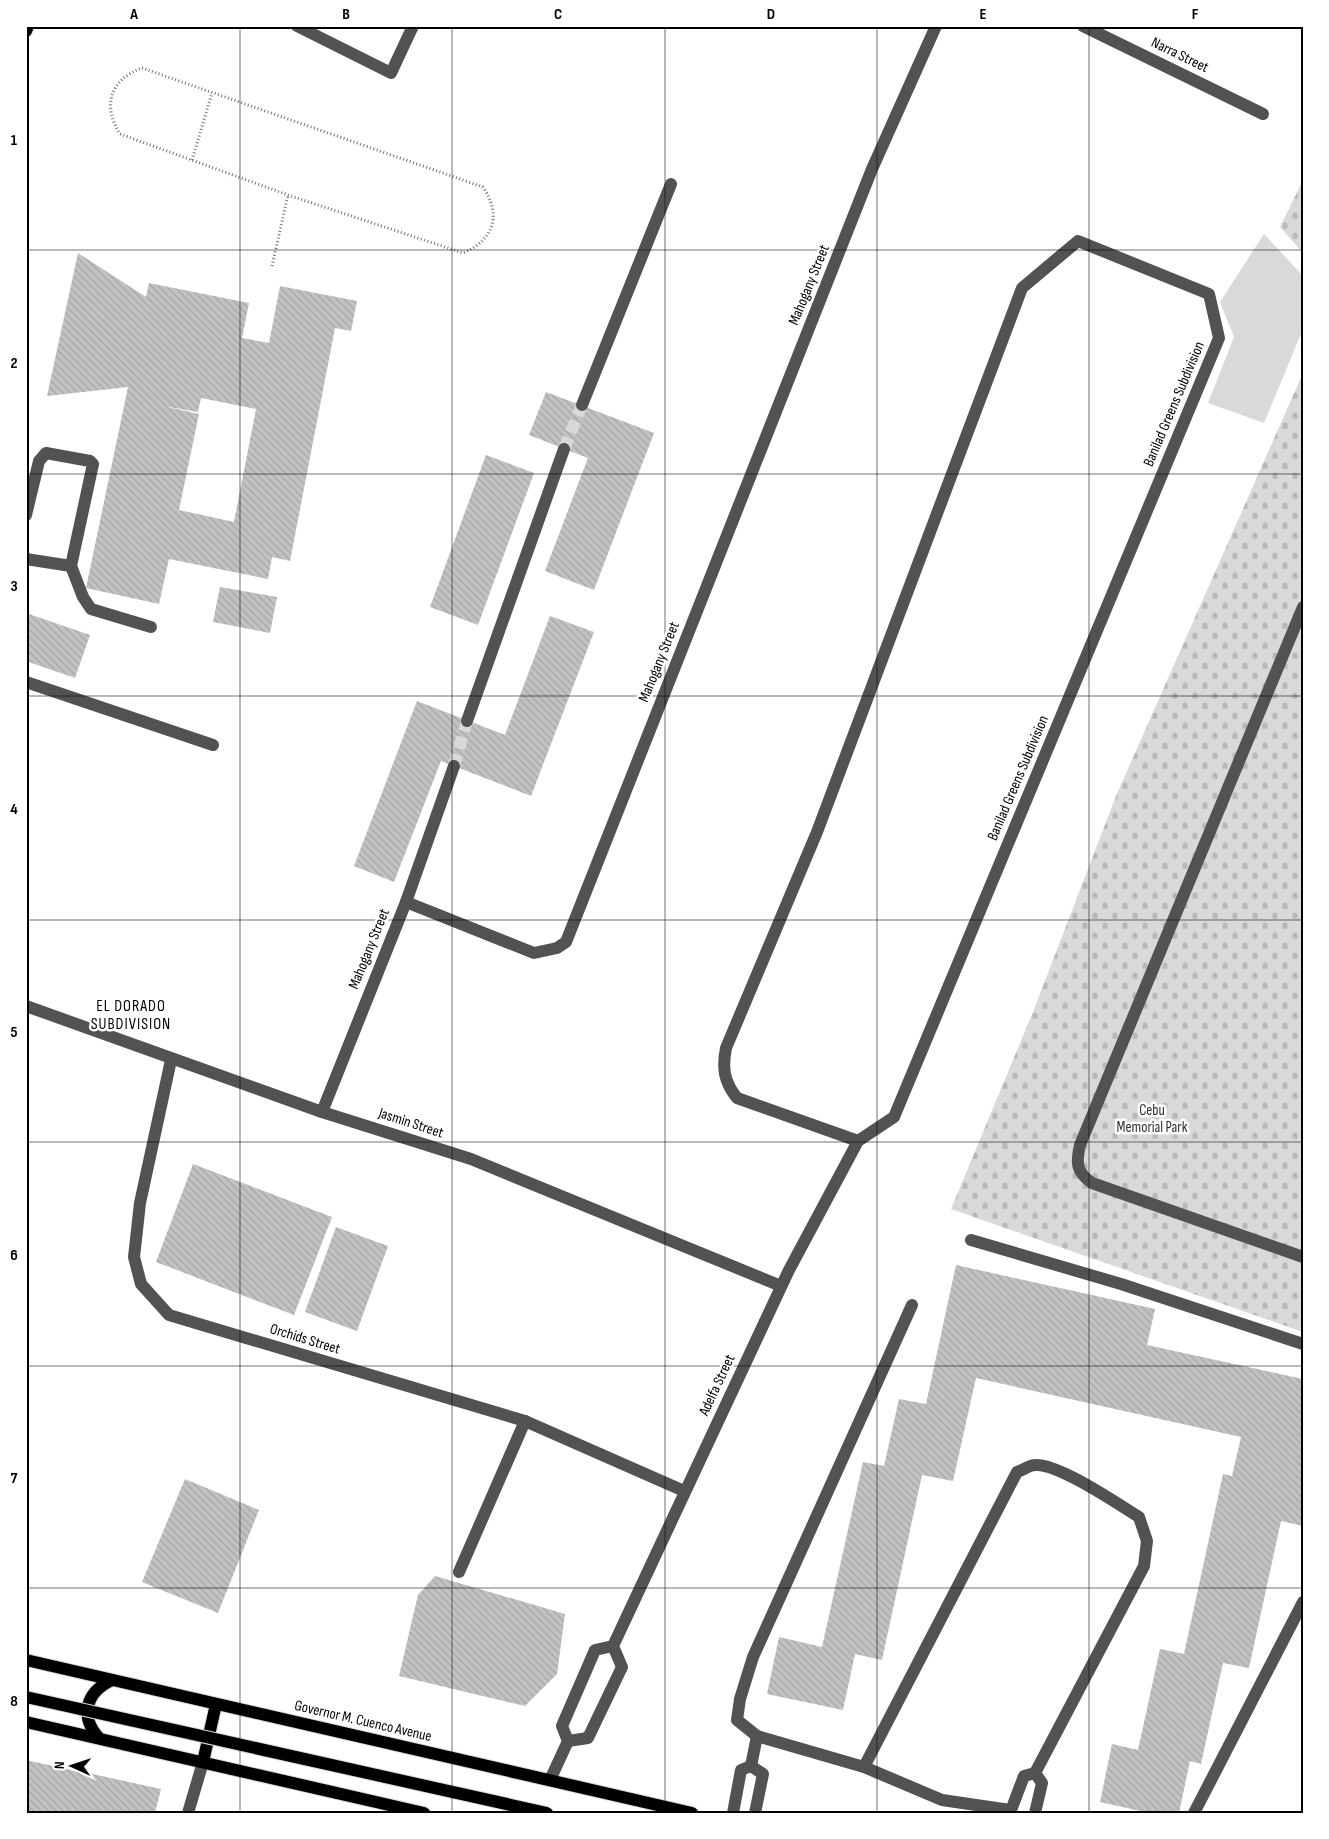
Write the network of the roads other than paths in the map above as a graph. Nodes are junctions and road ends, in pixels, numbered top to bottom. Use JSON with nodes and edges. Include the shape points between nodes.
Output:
{"nodes":[{"id":1,"x":28,"y":26,"type":"edge"},
{"id":2,"x":297,"y":26,"type":"edge"},
{"id":3,"x":413,"y":26,"type":"edge"},
{"id":4,"x":936,"y":26,"type":"edge"},
{"id":5,"x":1083,"y":26,"type":"edge"},
{"id":6,"x":26,"y":31,"type":"edge"},
{"id":7,"x":1263,"y":114,"type":"dead end"},
{"id":8,"x":671,"y":184,"type":"dead end"},
{"id":9,"x":582,"y":405,"type":"tunnel mouth"},
{"id":10,"x":564,"y":449,"type":"tunnel mouth"},
{"id":11,"x":26,"y":515,"type":"edge"},
{"id":12,"x":26,"y":559,"type":"edge"},
{"id":13,"x":71,"y":566,"type":"junction"},
{"id":14,"x":1303,"y":607,"type":"edge"},
{"id":15,"x":151,"y":627,"type":"dead end"},
{"id":16,"x":26,"y":682,"type":"edge"},
{"id":17,"x":467,"y":720,"type":"tunnel mouth"},
{"id":18,"x":213,"y":745,"type":"dead end"},
{"id":19,"x":454,"y":766,"type":"tunnel mouth"},
{"id":20,"x":406,"y":902,"type":"junction"},
{"id":21,"x":26,"y":1006,"type":"edge"},
{"id":22,"x":171,"y":1060,"type":"junction"},
{"id":23,"x":322,"y":1112,"type":"junction"},
{"id":24,"x":858,"y":1141,"type":"junction"},
{"id":25,"x":971,"y":1240,"type":"dead end"},
{"id":26,"x":1303,"y":1257,"type":"edge"},
{"id":27,"x":782,"y":1286,"type":"junction"},
{"id":28,"x":912,"y":1305,"type":"dead end"},
{"id":29,"x":1303,"y":1344,"type":"edge"},
{"id":30,"x":525,"y":1421,"type":"junction"},
{"id":31,"x":684,"y":1491,"type":"junction"},
{"id":32,"x":459,"y":1572,"type":"dead end"},
{"id":33,"x":1303,"y":1602,"type":"edge"},
{"id":34,"x":613,"y":1646,"type":"junction"},
{"id":35,"x":26,"y":1660,"type":"edge"},
{"id":36,"x":112,"y":1680,"type":"junction"},
{"id":37,"x":26,"y":1697,"type":"edge"},
{"id":38,"x":216,"y":1704,"type":"junction"},
{"id":39,"x":26,"y":1722,"type":"edge"},
{"id":40,"x":757,"y":1736,"type":"junction"},
{"id":41,"x":99,"y":1738,"type":"junction"},
{"id":42,"x":568,"y":1741,"type":"junction"},
{"id":43,"x":202,"y":1762,"type":"junction"},
{"id":44,"x":751,"y":1766,"type":"junction"},
{"id":45,"x":864,"y":1767,"type":"junction"},
{"id":46,"x":1035,"y":1773,"type":"junction"},
{"id":47,"x":550,"y":1780,"type":"junction"},
{"id":48,"x":1010,"y":1812,"type":"edge"},
{"id":49,"x":188,"y":1813,"type":"edge"},
{"id":50,"x":424,"y":1813,"type":"edge"},
{"id":51,"x":547,"y":1813,"type":"edge"},
{"id":52,"x":692,"y":1813,"type":"edge"},
{"id":53,"x":733,"y":1813,"type":"edge"},
{"id":54,"x":755,"y":1813,"type":"edge"},
{"id":55,"x":1035,"y":1813,"type":"edge"},
{"id":56,"x":1194,"y":1813,"type":"edge"}],
"edges":[{"from":1,"to":6,"type":"main road"},
{"from":2,"to":3,"type":"street","via":[[391,73]]},
{"from":4,"to":20,"type":"street","name":"Mahogany Street","via":[[872,170],[566,942],[534,953]]},
{"from":5,"to":7,"type":"street","name":"Narra Street"},
{"from":8,"to":9,"type":"street"},
{"from":10,"to":17,"type":"street"},
{"from":11,"to":13,"type":"street","via":[[42,457],[46,453],[93,464]]},
{"from":12,"to":13,"type":"street"},
{"from":13,"to":15,"type":"street","via":[[91,609]]},
{"from":14,"to":26,"type":"street","via":[[1080,1145],[1076,1164],[1082,1177],[1092,1184]]},
{"from":16,"to":18,"type":"street"},
{"from":19,"to":20,"type":"street"},
{"from":20,"to":23,"type":"street","name":"Mahogany Street"},
{"from":21,"to":22,"type":"street","name":"Jasmin Street"},
{"from":22,"to":23,"type":"street","name":"Jasmin Street"},
{"from":22,"to":30,"type":"street","name":"Orchids Street","via":[[140,1203],[134,1257],[142,1284],[168,1315]]},
{"from":23,"to":27,"type":"street","name":"Jasmin Street","via":[[471,1159]]},
{"from":24,"to":24,"type":"street","name":"Banilad Greens Subdivision","via":[[894,1117],[1219,338],[1209,294],[1078,241],[1022,288],[818,832],[726,1048],[724,1075],[729,1089],[737,1098]]},
{"from":24,"to":27,"type":"street","name":"Adelfa Street"},
{"from":25,"to":29,"type":"street","via":[[1120,1284]]},
{"from":27,"to":31,"type":"street","name":"Adelfa Street"},
{"from":28,"to":40,"type":"street","via":[[753,1657],[737,1720]]},
{"from":30,"to":31,"type":"street","name":"Orchids Street"},
{"from":30,"to":32,"type":"street"},
{"from":31,"to":34,"type":"street","name":"Adelfa Street"},
{"from":33,"to":56,"type":"street"},
{"from":34,"to":42,"type":"street","via":[[595,1650],[562,1726]]},
{"from":34,"to":42,"type":"street","via":[[622,1667],[588,1738]]},
{"from":35,"to":36,"type":"main road","name":"Governor M. Cuenco Avenue"},
{"from":36,"to":38,"type":"main road","name":"Governor M. Cuenco Avenue"},
{"from":36,"to":41,"type":"main road","via":[[98,1688],[87,1709],[90,1725]]},
{"from":37,"to":51,"type":"main road","bridge":true},
{"from":38,"to":43,"type":"main road"},
{"from":38,"to":47,"type":"main road","name":"Governor M. Cuenco Avenue"},
{"from":39,"to":41,"type":"main road"},
{"from":40,"to":44,"type":"street"},
{"from":40,"to":45,"type":"street"},
{"from":41,"to":43,"type":"main road"},
{"from":42,"to":47,"type":"street"},
{"from":43,"to":49,"type":"street"},
{"from":43,"to":50,"type":"main road"},
{"from":44,"to":53,"type":"street","via":[[741,1770]]},
{"from":44,"to":54,"type":"street","via":[[763,1774]]},
{"from":45,"to":46,"type":"street","via":[[1017,1472],[1035,1465],[1053,1469],[1093,1489],[1139,1517],[1147,1541],[1144,1566]]},
{"from":45,"to":48,"type":"street","via":[[942,1800]]},
{"from":46,"to":48,"type":"street","via":[[1024,1776]]},
{"from":46,"to":55,"type":"street","via":[[1042,1783]]},
{"from":47,"to":52,"type":"main road","name":"Governor M. Cuenco Avenue"}]}
